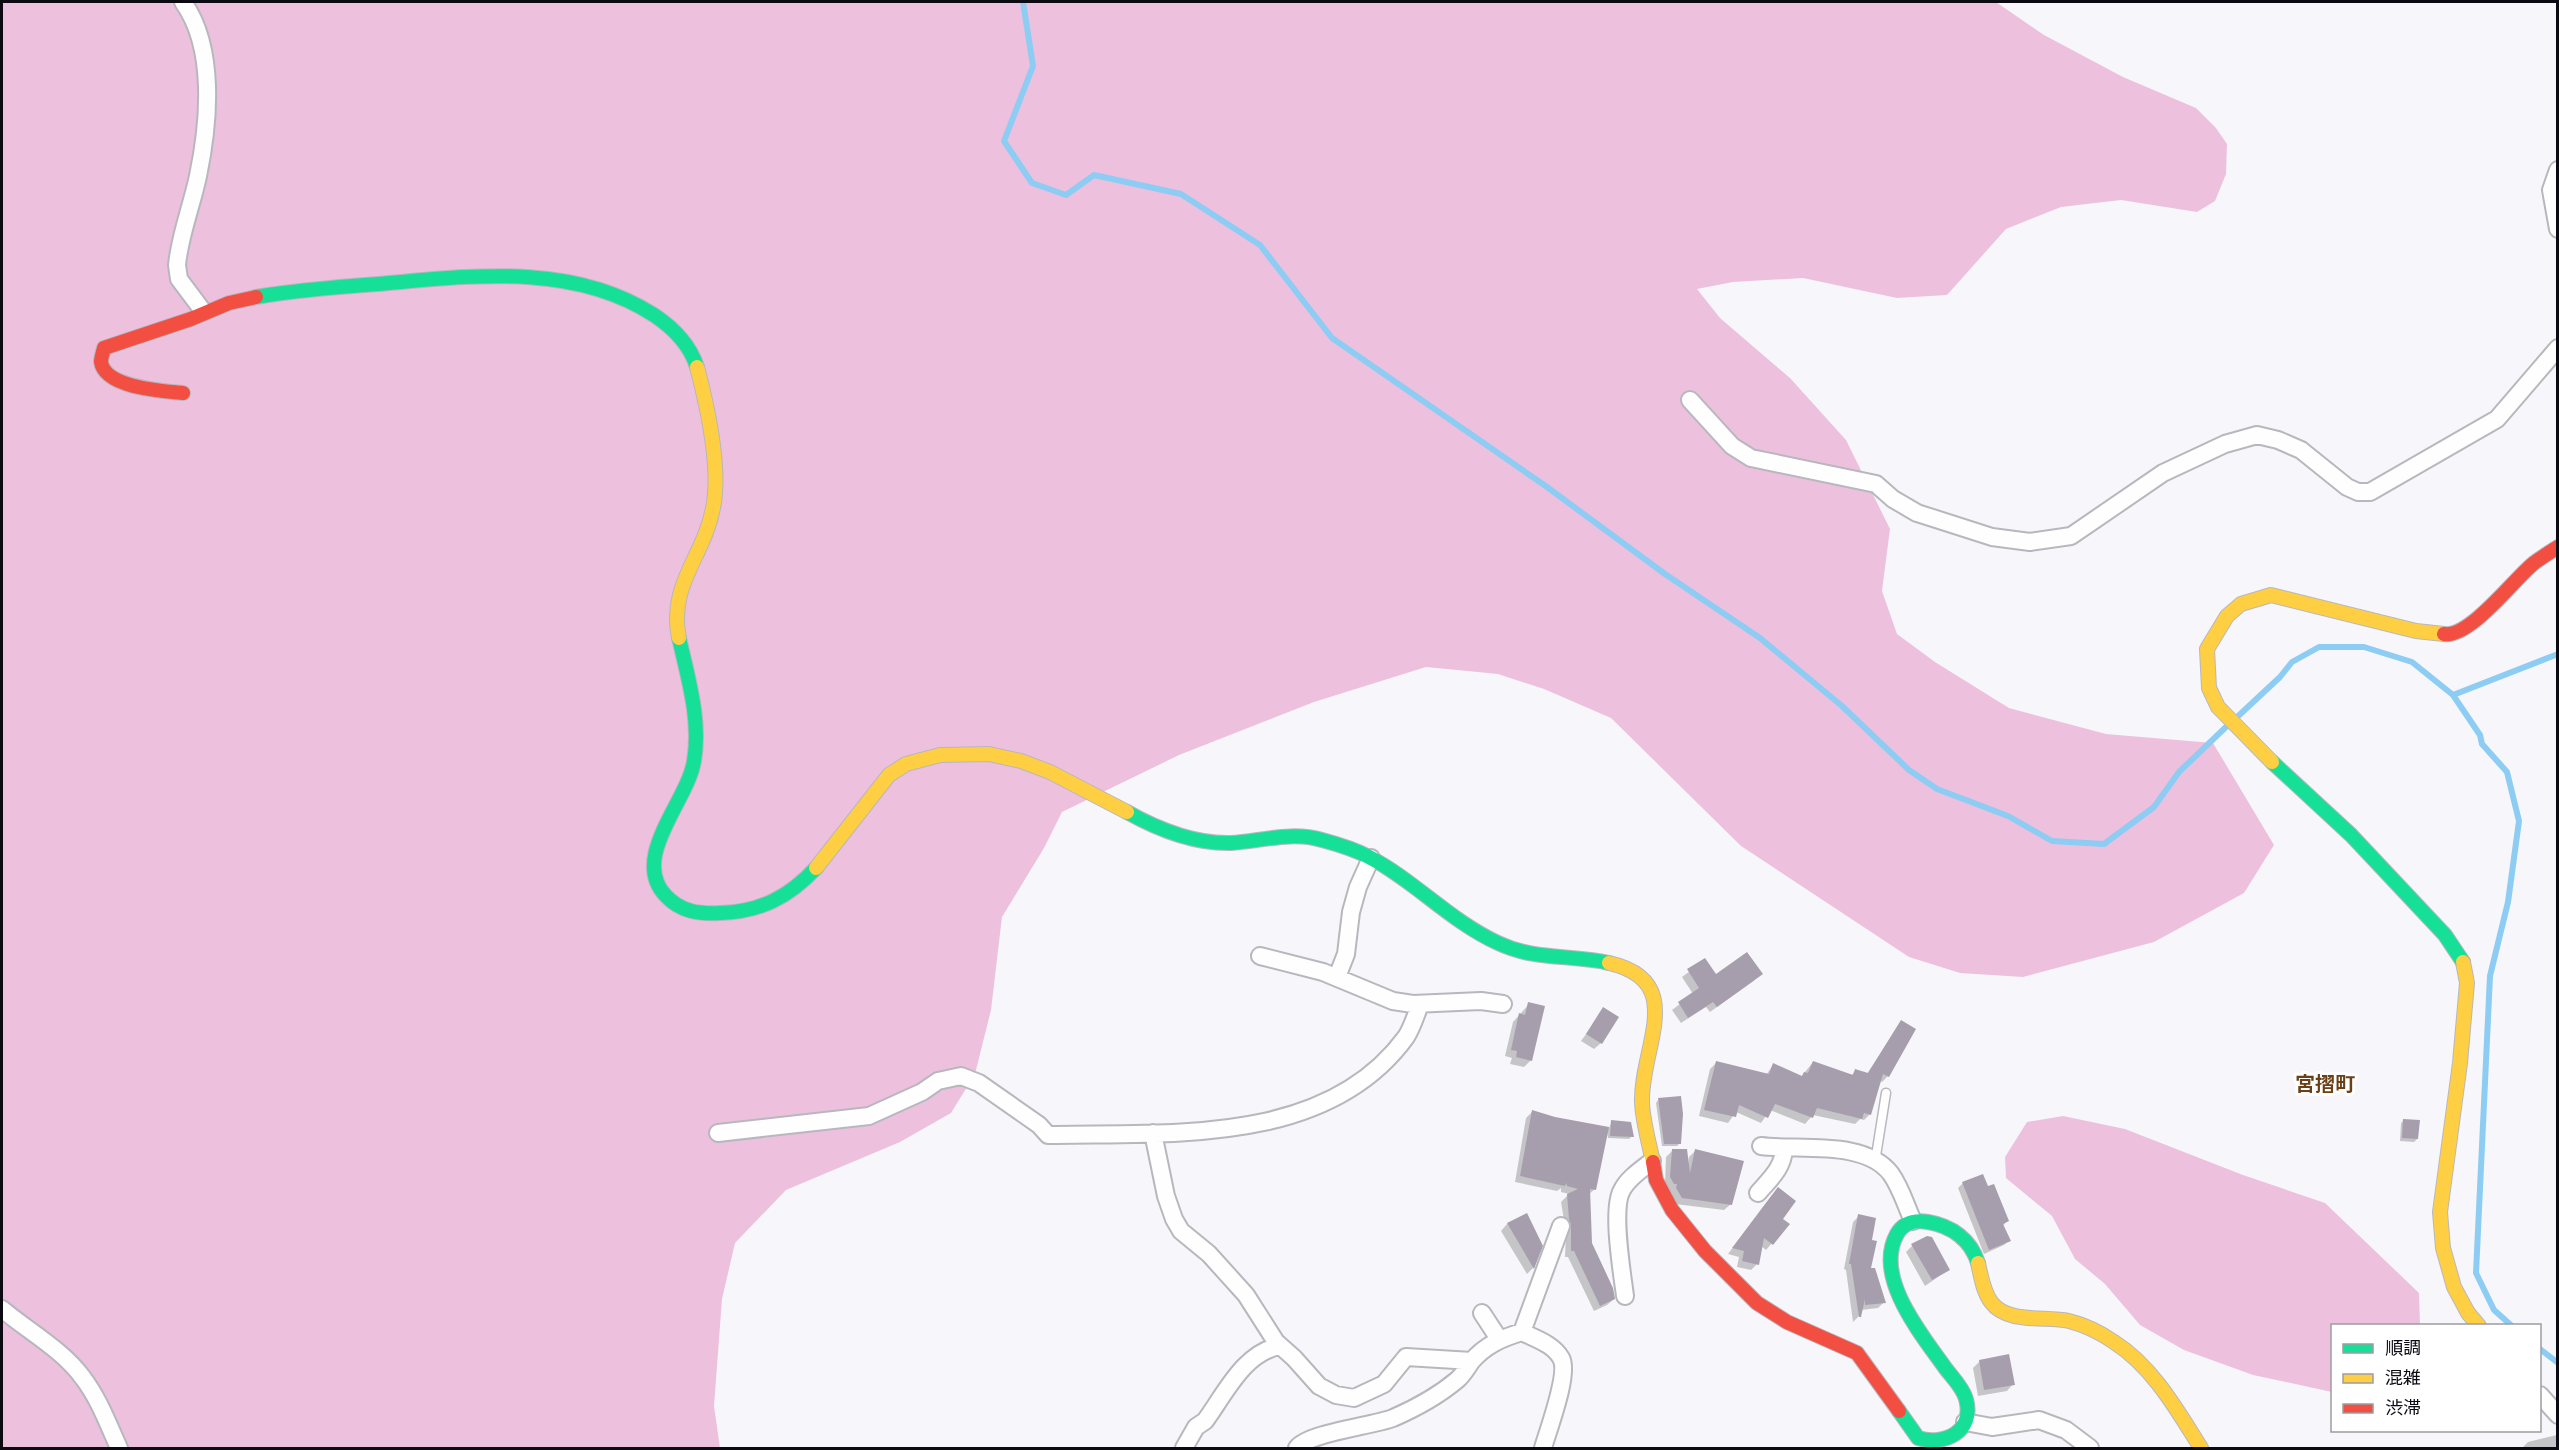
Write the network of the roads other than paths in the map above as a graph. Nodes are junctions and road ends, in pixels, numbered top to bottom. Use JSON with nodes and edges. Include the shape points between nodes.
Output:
{"nodes":[{"id":1,"x":183,"y":2,"type":"edge"},
{"id":2,"x":2558,"y":170,"type":"edge"},
{"id":3,"x":2558,"y":228,"type":"edge"},
{"id":4,"x":203,"y":311,"type":"junction"},
{"id":5,"x":2558,"y":348,"type":"edge"},
{"id":6,"x":183,"y":393,"type":"dead end"},
{"id":7,"x":1690,"y":400,"type":"dead end"},
{"id":8,"x":2558,"y":547,"type":"edge"},
{"id":9,"x":1371,"y":858,"type":"junction"},
{"id":10,"x":1260,"y":956,"type":"dead end"},
{"id":11,"x":1336,"y":977,"type":"junction"},
{"id":12,"x":1420,"y":1004,"type":"junction"},
{"id":13,"x":1503,"y":1004,"type":"dead end"},
{"id":14,"x":1886,"y":1093,"type":"dead end"},
{"id":15,"x":718,"y":1133,"type":"dead end"},
{"id":16,"x":1153,"y":1133,"type":"junction"},
{"id":17,"x":1761,"y":1146,"type":"dead end"},
{"id":18,"x":1784,"y":1149,"type":"junction"},
{"id":19,"x":1652,"y":1161,"type":"junction"},
{"id":20,"x":1875,"y":1162,"type":"junction"},
{"id":21,"x":1758,"y":1193,"type":"dead end"},
{"id":22,"x":1913,"y":1221,"type":"junction"},
{"id":23,"x":1561,"y":1226,"type":"dead end"},
{"id":24,"x":1625,"y":1296,"type":"dead end"},
{"id":25,"x":2,"y":1309,"type":"edge"},
{"id":26,"x":1482,"y":1313,"type":"dead end"},
{"id":27,"x":2477,"y":1324,"type":"edge"},
{"id":28,"x":1522,"y":1332,"type":"junction"},
{"id":29,"x":1499,"y":1339,"type":"junction"},
{"id":30,"x":1280,"y":1346,"type":"junction"},
{"id":31,"x":1472,"y":1361,"type":"junction"},
{"id":32,"x":2541,"y":1396,"type":"edge"},
{"id":33,"x":2558,"y":1415,"type":"edge"},
{"id":34,"x":1965,"y":1422,"type":"junction"},
{"id":35,"x":1932,"y":1445,"type":"edge"},
{"id":36,"x":119,"y":1449,"type":"edge"},
{"id":37,"x":1184,"y":1449,"type":"edge"},
{"id":38,"x":1297,"y":1449,"type":"edge"},
{"id":39,"x":1543,"y":1449,"type":"edge"},
{"id":40,"x":2091,"y":1449,"type":"edge"},
{"id":41,"x":2201,"y":1449,"type":"edge"}],
"edges":[{"from":1,"to":4,"type":"street","via":[[204,55],[208,95],[198,174],[177,265],[179,279]]},
{"from":2,"to":3,"type":"street","via":[[2551,190]]},
{"from":4,"to":6,"type":"street","via":[[191,319],[104,348],[100,357],[108,373],[126,385]]},
{"from":4,"to":9,"type":"street","via":[[311,289],[509,276],[548,278],[634,303],[663,320],[680,338],[695,361],[713,458],[715,501],[702,543],[677,595],[675,615],[694,722],[696,757],[689,783],[659,841],[653,868],[656,884],[663,893],[686,910],[727,914],[765,907],[793,892],[816,870],[892,771],[925,758],[958,752],[996,754],[1033,764],[1190,839],[1231,843],[1300,835],[1320,838]]},
{"from":5,"to":7,"type":"street","via":[[2497,419],[2370,492],[2347,487],[2301,450],[2257,435],[2225,444],[2163,474],[2071,536],[2030,542],[1992,537],[1917,513],[1876,484],[1751,458],[1732,446]]},
{"from":8,"to":27,"type":"street","via":[[2535,562],[2470,625],[2449,635],[2416,631],[2271,595],[2241,604],[2227,616],[2207,649],[2209,688],[2218,707],[2244,736],[2352,835],[2445,935],[2464,964],[2467,982],[2460,1063],[2440,1212],[2443,1248],[2454,1287]]},
{"from":9,"to":11,"type":"street","via":[[1353,903],[1346,954]]},
{"from":9,"to":19,"type":"street","via":[[1455,919],[1493,941],[1533,956],[1596,959],[1624,967],[1648,980],[1656,1002],[1642,1102]]},
{"from":10,"to":11,"type":"street"},
{"from":11,"to":12,"type":"street","via":[[1393,1001]]},
{"from":12,"to":13,"type":"street"},
{"from":12,"to":16,"type":"street","via":[[1407,1036],[1383,1064],[1311,1110],[1248,1127]]},
{"from":14,"to":20,"type":"lane"},
{"from":15,"to":16,"type":"street","via":[[869,1116],[938,1081],[961,1076],[980,1083],[1048,1135]]},
{"from":16,"to":30,"type":"street","via":[[1166,1196],[1181,1231],[1209,1254],[1246,1295]]},
{"from":17,"to":18,"type":"street"},
{"from":18,"to":20,"type":"street","via":[[1822,1147]]},
{"from":18,"to":21,"type":"street","via":[[1778,1170]]},
{"from":19,"to":24,"type":"street","via":[[1627,1182],[1618,1205]]},
{"from":19,"to":35,"type":"street","via":[[1656,1180],[1672,1210],[1705,1251],[1757,1302],[1787,1322],[1857,1353],[1917,1438]]},
{"from":20,"to":22,"type":"street","via":[[1890,1172]]},
{"from":22,"to":34,"type":"street","via":[[1897,1233],[1889,1253],[1889,1266],[1895,1288],[1966,1398],[1969,1406]]},
{"from":22,"to":41,"type":"street","via":[[1945,1226],[1963,1238],[1975,1255],[1990,1302],[2002,1313],[2074,1323],[2093,1329],[2128,1352],[2158,1382]]},
{"from":23,"to":28,"type":"street"},
{"from":25,"to":36,"type":"street","via":[[82,1376]]},
{"from":26,"to":29,"type":"street"},
{"from":28,"to":29,"type":"street"},
{"from":28,"to":39,"type":"street","via":[[1549,1345],[1562,1359],[1564,1374]]},
{"from":29,"to":31,"type":"street"},
{"from":30,"to":31,"type":"street","via":[[1319,1386],[1354,1398],[1384,1384],[1406,1357]]},
{"from":30,"to":37,"type":"street","via":[[1269,1348],[1248,1362],[1205,1421],[1196,1427]]},
{"from":31,"to":38,"type":"street","via":[[1459,1379],[1424,1404],[1371,1425],[1308,1439]]},
{"from":32,"to":33,"type":"street"},
{"from":34,"to":35,"type":"street","via":[[1953,1435]]},
{"from":34,"to":40,"type":"street","via":[[1992,1427],[2039,1420],[2066,1430]]}]}
